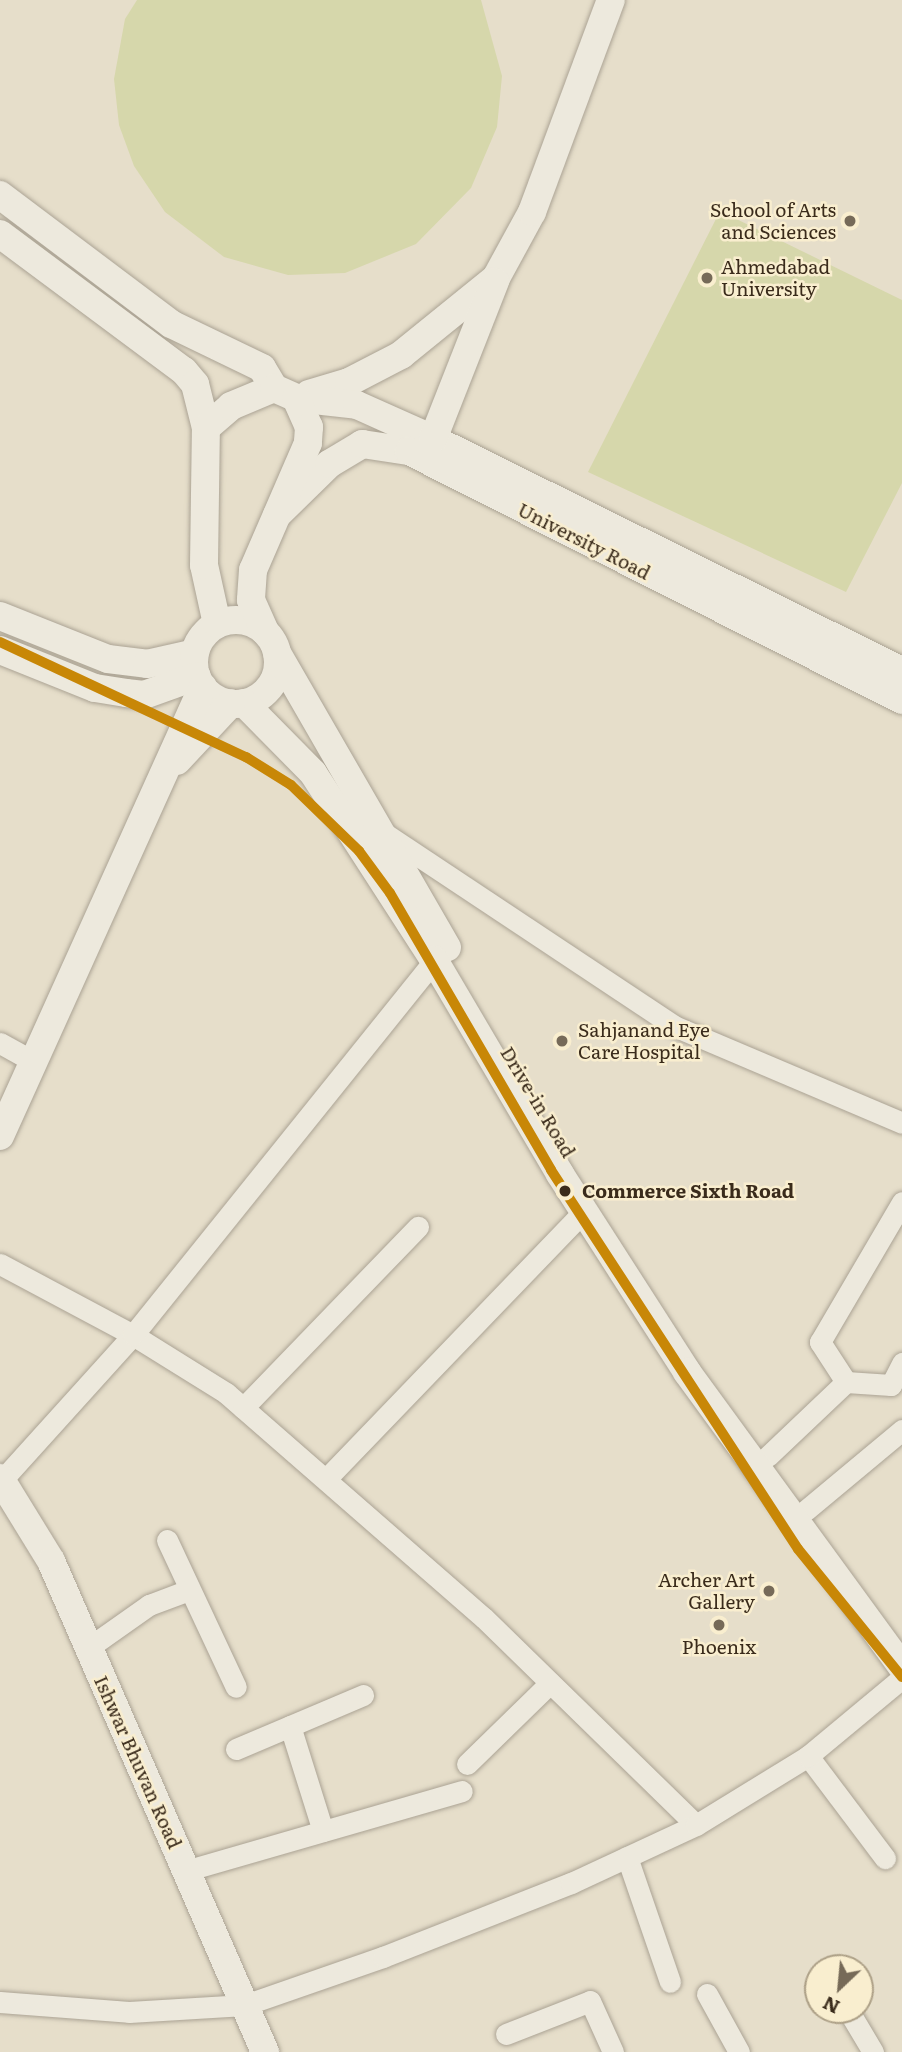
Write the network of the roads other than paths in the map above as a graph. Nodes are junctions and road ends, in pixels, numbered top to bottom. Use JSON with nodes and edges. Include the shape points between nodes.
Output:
{"nodes":[{"id":1,"x":611,"y":0,"type":"edge"},
{"id":2,"x":0,"y":195,"type":"edge"},
{"id":3,"x":0,"y":234,"type":"edge"},
{"id":4,"x":496,"y":278,"type":"junction"},
{"id":5,"x":285,"y":393,"type":"junction"},
{"id":6,"x":206,"y":428,"type":"junction"},
{"id":7,"x":433,"y":439,"type":"junction"},
{"id":8,"x":277,"y":515,"type":"junction"},
{"id":9,"x":0,"y":616,"type":"edge"},
{"id":10,"x":217,"y":624,"type":"junction"},
{"id":11,"x":271,"y":642,"type":"junction"},
{"id":12,"x":0,"y":650,"type":"edge"},
{"id":13,"x":902,"y":671,"type":"edge"},
{"id":14,"x":198,"y":672,"type":"junction"},
{"id":15,"x":902,"y":700,"type":"edge"},
{"id":16,"x":238,"y":703,"type":"junction"},
{"id":17,"x":159,"y":781,"type":"junction"},
{"id":18,"x":379,"y":830,"type":"junction"},
{"id":19,"x":435,"y":960,"type":"junction"},
{"id":20,"x":0,"y":1042,"type":"edge"},
{"id":21,"x":33,"y":1061,"type":"junction"},
{"id":22,"x":902,"y":1123,"type":"edge"},
{"id":23,"x":0,"y":1136,"type":"edge"},
{"id":24,"x":902,"y":1202,"type":"edge"},
{"id":25,"x":584,"y":1211,"type":"junction"},
{"id":26,"x":418,"y":1227,"type":"dead end"},
{"id":27,"x":0,"y":1264,"type":"edge"},
{"id":28,"x":133,"y":1335,"type":"junction"},
{"id":29,"x":902,"y":1363,"type":"edge"},
{"id":30,"x":846,"y":1382,"type":"junction"},
{"id":31,"x":243,"y":1408,"type":"junction"},
{"id":32,"x":902,"y":1430,"type":"edge"},
{"id":33,"x":768,"y":1456,"type":"junction"},
{"id":34,"x":327,"y":1478,"type":"junction"},
{"id":35,"x":1,"y":1479,"type":"edge"},
{"id":36,"x":806,"y":1510,"type":"junction"},
{"id":37,"x":167,"y":1540,"type":"dead end"},
{"id":38,"x":189,"y":1590,"type":"junction"},
{"id":39,"x":902,"y":1634,"type":"edge"},
{"id":40,"x":88,"y":1648,"type":"junction"},
{"id":41,"x":902,"y":1667,"type":"edge"},
{"id":42,"x":902,"y":1678,"type":"edge"},
{"id":43,"x":550,"y":1683,"type":"junction"},
{"id":44,"x":236,"y":1687,"type":"dead end"},
{"id":45,"x":363,"y":1695,"type":"dead end"},
{"id":46,"x":290,"y":1726,"type":"junction"},
{"id":47,"x":236,"y":1749,"type":"dead end"},
{"id":48,"x":808,"y":1756,"type":"junction"},
{"id":49,"x":467,"y":1764,"type":"dead end"},
{"id":50,"x":462,"y":1791,"type":"dead end"},
{"id":51,"x":696,"y":1825,"type":"junction"},
{"id":52,"x":323,"y":1831,"type":"junction"},
{"id":53,"x":627,"y":1857,"type":"junction"},
{"id":54,"x":886,"y":1858,"type":"dead end"},
{"id":55,"x":185,"y":1871,"type":"junction"},
{"id":56,"x":670,"y":1982,"type":"dead end"},
{"id":57,"x":707,"y":1994,"type":"dead end"},
{"id":58,"x":0,"y":2001,"type":"edge"},
{"id":59,"x":245,"y":2006,"type":"junction"},
{"id":60,"x":856,"y":2024,"type":"edge"},
{"id":61,"x":506,"y":2034,"type":"dead end"},
{"id":62,"x":604,"y":2049,"type":"edge"},
{"id":63,"x":265,"y":2052,"type":"edge"},
{"id":64,"x":739,"y":2052,"type":"edge"},
{"id":65,"x":873,"y":2052,"type":"edge"}],
"edges":[{"from":1,"to":4,"type":"main road","via":[[532,212]]},
{"from":2,"to":5,"type":"main road","name":"Drive-in Road","via":[[171,324],[262,368]]},
{"from":3,"to":6,"type":"main road","via":[[184,371],[199,395]]},
{"from":4,"to":5,"type":"main road","via":[[401,355],[349,382]]},
{"from":4,"to":7,"type":"main road"},
{"from":5,"to":6,"type":"main road","via":[[230,405]]},
{"from":5,"to":7,"type":"main road","name":"University Road","via":[[357,405]]},
{"from":5,"to":8,"type":"main road","name":"Drive-in Road","via":[[309,427],[309,443]]},
{"from":6,"to":10,"type":"main road","via":[[204,565]]},
{"from":7,"to":13,"type":"main road","name":"University Road"},
{"from":8,"to":11,"type":"main road","name":"Drive-in Road","via":[[253,570],[251,586],[251,600]]},
{"from":8,"to":15,"type":"main road","name":"University Road","via":[[329,464],[362,444],[409,451]]},
{"from":9,"to":14,"type":"main road","via":[[108,659]]},
{"from":10,"to":11,"type":"main road","via":[[242,620]]},
{"from":10,"to":14,"type":"main road","via":[[203,636]]},
{"from":11,"to":16,"type":"main road","via":[[275,679],[267,690]]},
{"from":11,"to":18,"type":"main road","name":"Drive-in Road"},
{"from":12,"to":14,"type":"main road","via":[[95,688],[144,695]]},
{"from":14,"to":16,"type":"main road"},
{"from":14,"to":17,"type":"main road"},
{"from":16,"to":17,"type":"main road"},
{"from":16,"to":19,"type":"main road","name":"Drive-in Road","via":[[313,773]]},
{"from":17,"to":21,"type":"main road"},
{"from":18,"to":22,"type":"street","via":[[674,1026]]},
{"from":18,"to":33,"type":"main road","name":"Drive-in Road","via":[[575,1165],[701,1362]]},
{"from":19,"to":25,"type":"main road","name":"Drive-in Road"},
{"from":19,"to":28,"type":"street"},
{"from":20,"to":21,"type":"street"},
{"from":21,"to":23,"type":"main road"},
{"from":24,"to":30,"type":"street","via":[[820,1342]]},
{"from":25,"to":34,"type":"street"},
{"from":25,"to":41,"type":"main road","name":"Drive-in Road","via":[[687,1372]]},
{"from":26,"to":31,"type":"street"},
{"from":27,"to":28,"type":"street"},
{"from":28,"to":31,"type":"street"},
{"from":28,"to":35,"type":"street"},
{"from":29,"to":30,"type":"street","via":[[891,1385]]},
{"from":30,"to":33,"type":"street"},
{"from":31,"to":34,"type":"street"},
{"from":32,"to":36,"type":"street"},
{"from":33,"to":36,"type":"main road","name":"Drive-in Road"},
{"from":34,"to":43,"type":"street"},
{"from":35,"to":40,"type":"main road","name":"Ishwar Bhuvan Road","via":[[51,1561]]},
{"from":36,"to":39,"type":"main road","name":"Drive-in Road"},
{"from":37,"to":38,"type":"street"},
{"from":38,"to":40,"type":"street","via":[[149,1605]]},
{"from":38,"to":44,"type":"street"},
{"from":40,"to":55,"type":"main road","name":"Ishwar Bhuvan Road"},
{"from":42,"to":48,"type":"street"},
{"from":43,"to":49,"type":"street"},
{"from":43,"to":51,"type":"street"},
{"from":45,"to":46,"type":"street"},
{"from":46,"to":47,"type":"street"},
{"from":46,"to":52,"type":"street"},
{"from":48,"to":51,"type":"street"},
{"from":48,"to":54,"type":"street"},
{"from":50,"to":52,"type":"street"},
{"from":51,"to":53,"type":"street"},
{"from":52,"to":55,"type":"street"},
{"from":53,"to":56,"type":"street"},
{"from":53,"to":59,"type":"street","via":[[467,1926]]},
{"from":55,"to":59,"type":"main road","name":"Ishwar Bhuvan Road"},
{"from":57,"to":64,"type":"street"},
{"from":58,"to":59,"type":"street","via":[[130,2012]]},
{"from":59,"to":63,"type":"main road","name":"Ishwar Bhuvan Road"},
{"from":60,"to":65,"type":"street"},
{"from":61,"to":62,"type":"street","via":[[590,2001]]}]}
